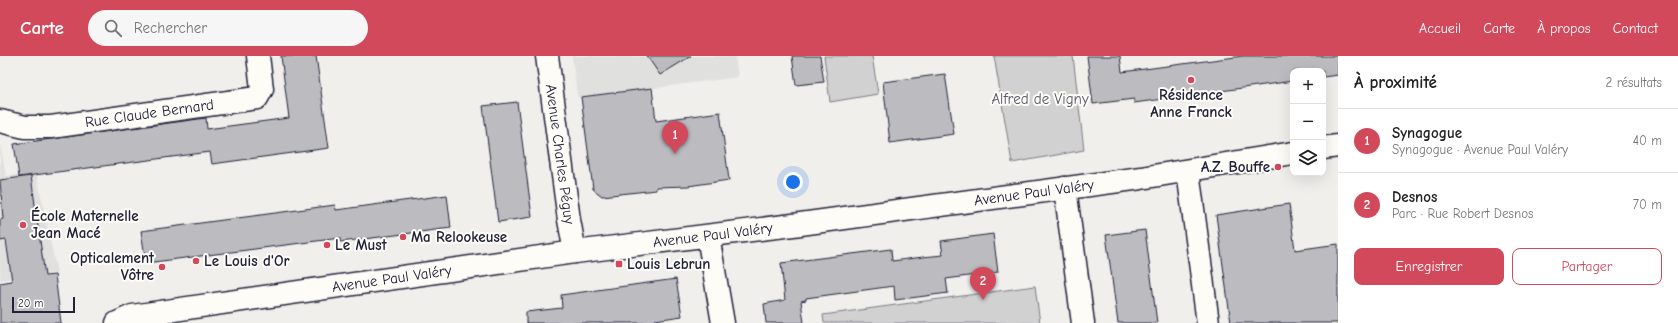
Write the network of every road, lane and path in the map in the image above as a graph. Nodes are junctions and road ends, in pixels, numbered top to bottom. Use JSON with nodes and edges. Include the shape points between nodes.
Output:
{"nodes":[{"id":1,"x":258,"y":56,"type":"edge"},
{"id":2,"x":547,"y":56,"type":"edge"},
{"id":3,"x":0,"y":121,"type":"edge"},
{"id":4,"x":1338,"y":146,"type":"edge"},
{"id":5,"x":1326,"y":148,"type":"edge"},
{"id":6,"x":1290,"y":154,"type":"edge"},
{"id":7,"x":1188,"y":171,"type":"junction"},
{"id":8,"x":1065,"y":188,"type":"junction"},
{"id":9,"x":708,"y":236,"type":"junction"},
{"id":10,"x":575,"y":252,"type":"junction"},
{"id":11,"x":125,"y":320,"type":"edge"},
{"id":12,"x":723,"y":323,"type":"edge"},
{"id":13,"x":1083,"y":323,"type":"edge"},
{"id":14,"x":1208,"y":323,"type":"edge"}],
"edges":[{"from":1,"to":3,"type":"street","name":"Rue Claude Bernard","via":[[262,89],[257,98],[51,127],[25,127]]},
{"from":2,"to":10,"type":"street","name":"Avenue Charles Péguy"},
{"from":4,"to":5,"type":"street"},
{"from":6,"to":7,"type":"street","name":"Avenue Paul Valéry"},
{"from":7,"to":8,"type":"street","name":"Avenue Paul Valéry"},
{"from":7,"to":14,"type":"street"},
{"from":8,"to":9,"type":"street","name":"Avenue Paul Valéry"},
{"from":8,"to":13,"type":"street"},
{"from":9,"to":10,"type":"street","name":"Avenue Paul Valéry"},
{"from":9,"to":12,"type":"street"},
{"from":10,"to":11,"type":"street","name":"Avenue Paul Valéry"}]}
